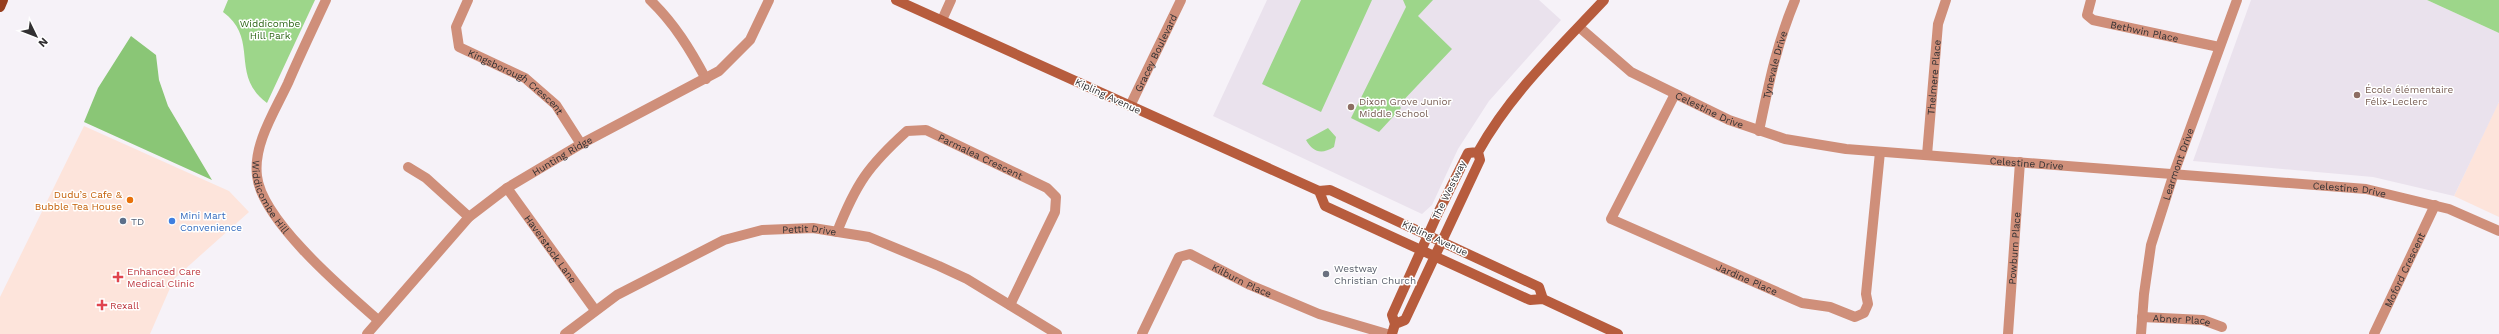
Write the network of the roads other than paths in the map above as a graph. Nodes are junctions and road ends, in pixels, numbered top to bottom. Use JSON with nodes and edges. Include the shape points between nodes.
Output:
{"nodes":[{"id":1,"x":3,"y":0,"type":"edge"},
{"id":2,"x":326,"y":0,"type":"edge"},
{"id":3,"x":468,"y":0,"type":"edge"},
{"id":4,"x":650,"y":0,"type":"edge"},
{"id":5,"x":769,"y":0,"type":"edge"},
{"id":6,"x":896,"y":0,"type":"edge"},
{"id":7,"x":951,"y":0,"type":"edge"},
{"id":8,"x":1181,"y":0,"type":"edge"},
{"id":9,"x":1604,"y":0,"type":"edge"},
{"id":10,"x":1795,"y":0,"type":"edge"},
{"id":11,"x":1946,"y":0,"type":"edge"},
{"id":12,"x":2091,"y":0,"type":"edge"},
{"id":13,"x":2237,"y":0,"type":"edge"},
{"id":14,"x":0,"y":7,"type":"edge"},
{"id":15,"x":942,"y":20,"type":"junction"},
{"id":16,"x":1579,"y":27,"type":"junction"},
{"id":17,"x":2219,"y":47,"type":"junction"},
{"id":18,"x":706,"y":79,"type":"junction"},
{"id":19,"x":1675,"y":94,"type":"junction"},
{"id":20,"x":1130,"y":106,"type":"junction"},
{"id":21,"x":1759,"y":131,"type":"junction"},
{"id":22,"x":581,"y":144,"type":"junction"},
{"id":23,"x":1478,"y":152,"type":"junction"},
{"id":24,"x":1880,"y":152,"type":"junction"},
{"id":25,"x":1927,"y":155,"type":"junction"},
{"id":26,"x":2020,"y":162,"type":"junction"},
{"id":27,"x":408,"y":168,"type":"dead end"},
{"id":28,"x":2174,"y":173,"type":"junction"},
{"id":29,"x":507,"y":188,"type":"junction"},
{"id":30,"x":1319,"y":191,"type":"junction"},
{"id":31,"x":2435,"y":205,"type":"junction"},
{"id":32,"x":469,"y":217,"type":"junction"},
{"id":33,"x":2499,"y":231,"type":"edge"},
{"id":34,"x":837,"y":232,"type":"junction"},
{"id":35,"x":1428,"y":235,"type":"junction"},
{"id":36,"x":1443,"y":242,"type":"junction"},
{"id":37,"x":1421,"y":250,"type":"junction"},
{"id":38,"x":1436,"y":257,"type":"junction"},
{"id":39,"x":1543,"y":299,"type":"junction"},
{"id":40,"x":1010,"y":305,"type":"junction"},
{"id":41,"x":596,"y":310,"type":"junction"},
{"id":42,"x":2142,"y":317,"type":"junction"},
{"id":43,"x":378,"y":320,"type":"junction"},
{"id":44,"x":1395,"y":324,"type":"junction"},
{"id":45,"x":2222,"y":327,"type":"dead end"},
{"id":46,"x":367,"y":334,"type":"edge"},
{"id":47,"x":565,"y":334,"type":"edge"},
{"id":48,"x":1057,"y":334,"type":"edge"},
{"id":49,"x":1142,"y":334,"type":"edge"},
{"id":50,"x":1387,"y":334,"type":"edge"},
{"id":51,"x":1392,"y":334,"type":"edge"},
{"id":52,"x":1618,"y":334,"type":"edge"},
{"id":53,"x":2008,"y":334,"type":"edge"},
{"id":54,"x":2141,"y":334,"type":"edge"},
{"id":55,"x":2374,"y":334,"type":"edge"}],
"edges":[{"from":1,"to":14,"type":"main road"},
{"from":2,"to":43,"type":"street","name":"Widdicombe Hill","via":[[260,143],[257,177],[271,210],[324,274]]},
{"from":3,"to":22,"type":"street","name":"Kingsborough Crescent","via":[[456,27],[459,47],[525,78],[556,105]]},
{"from":4,"to":18,"type":"street","via":[[666,15],[685,40]]},
{"from":5,"to":18,"type":"street","name":"Hunting Ridge","via":[[750,40],[724,66]]},
{"from":6,"to":15,"type":"main road","name":"Kipling Avenue"},
{"from":7,"to":15,"type":"street"},
{"from":8,"to":20,"type":"street","name":"Gracey Boulevard"},
{"from":9,"to":16,"type":"main road","name":"The Westway"},
{"from":10,"to":21,"type":"street","name":"Tynevale Drive","via":[[1771,69]]},
{"from":11,"to":25,"type":"street","name":"Thelmere Place","via":[[1938,24]]},
{"from":12,"to":17,"type":"street","name":"Bethwin Place","via":[[2087,15],[2093,20]]},
{"from":13,"to":17,"type":"street","name":"Learmont Drive"},
{"from":15,"to":20,"type":"main road","name":"Kipling Avenue"},
{"from":16,"to":19,"type":"street","name":"Celestine Drive","via":[[1632,72]]},
{"from":16,"to":23,"type":"main road","name":"The Westway","via":[[1511,100]]},
{"from":17,"to":28,"type":"street","name":"Learmont Drive"},
{"from":18,"to":22,"type":"street","name":"Hunting Ridge"},
{"from":19,"to":21,"type":"street","name":"Celestine Drive","via":[[1729,120]]},
{"from":19,"to":24,"type":"street","name":"Jardine Place","via":[[1611,219],[1802,304],[1830,307],[1855,317],[1864,313],[1868,304],[1866,294]]},
{"from":20,"to":30,"type":"main road","name":"Kipling Avenue"},
{"from":21,"to":24,"type":"street","name":"Celestine Drive","via":[[1827,147]]},
{"from":22,"to":29,"type":"street","name":"Hunting Ridge"},
{"from":23,"to":35,"type":"main road","name":"The Westway","via":[[1468,153]]},
{"from":23,"to":36,"type":"main road","name":"The Westway","via":[[1480,160]]},
{"from":24,"to":25,"type":"street","name":"Celestine Drive"},
{"from":25,"to":26,"type":"street","name":"Celestine Drive"},
{"from":26,"to":28,"type":"street","name":"Celestine Drive"},
{"from":26,"to":53,"type":"street","name":"Powburn Place"},
{"from":27,"to":32,"type":"street","via":[[426,178]]},
{"from":28,"to":31,"type":"street","name":"Celestine Drive","via":[[2366,189]]},
{"from":28,"to":42,"type":"street","name":"Learmont Drive","via":[[2151,246]]},
{"from":29,"to":32,"type":"street","name":"Hunting Ridge"},
{"from":29,"to":41,"type":"street","name":"Haverstock Lane"},
{"from":30,"to":35,"type":"main road","name":"Kipling Avenue","via":[[1330,190]]},
{"from":30,"to":37,"type":"main road","name":"Kipling Avenue","via":[[1325,206]]},
{"from":31,"to":33,"type":"street","name":"Celestine Drive"},
{"from":31,"to":55,"type":"street","name":"Moford Crescent"},
{"from":32,"to":43,"type":"street","name":"Hunting Ridge"},
{"from":34,"to":40,"type":"street","name":"Pettit Drive","via":[[869,237],[939,266],[967,278]]},
{"from":34,"to":40,"type":"street","name":"Parmalea Crescent","via":[[854,192],[868,168],[907,131],[926,130],[1047,188],[1056,197],[1056,212]]},
{"from":34,"to":41,"type":"street","name":"Pettit Drive","via":[[812,228],[762,230],[724,240],[618,295]]},
{"from":35,"to":36,"type":"main road","name":"Kipling Avenue"},
{"from":35,"to":37,"type":"main road","name":"The Westway"},
{"from":36,"to":38,"type":"main road","name":"The Westway"},
{"from":36,"to":39,"type":"main road","name":"Kipling Avenue","via":[[1539,287]]},
{"from":37,"to":38,"type":"main road","name":"Kipling Avenue"},
{"from":37,"to":44,"type":"main road","name":"The Westway","via":[[1392,315]]},
{"from":38,"to":39,"type":"main road","name":"Kipling Avenue","via":[[1530,300]]},
{"from":38,"to":44,"type":"main road","name":"The Westway","via":[[1405,320]]},
{"from":39,"to":52,"type":"main road","name":"Kipling Avenue"},
{"from":40,"to":48,"type":"street","name":"Pettit Drive"},
{"from":41,"to":47,"type":"street","name":"Pettit Drive"},
{"from":42,"to":45,"type":"street","name":"Abner Place","via":[[2203,320]]},
{"from":42,"to":54,"type":"street","name":"Learmont Drive"},
{"from":43,"to":46,"type":"street","name":"Hunting Ridge"},
{"from":44,"to":51,"type":"main road","name":"The Westway"},
{"from":49,"to":50,"type":"street","name":"Kilburn Place","via":[[1179,257],[1190,254],[1250,285],[1319,314]]}]}
